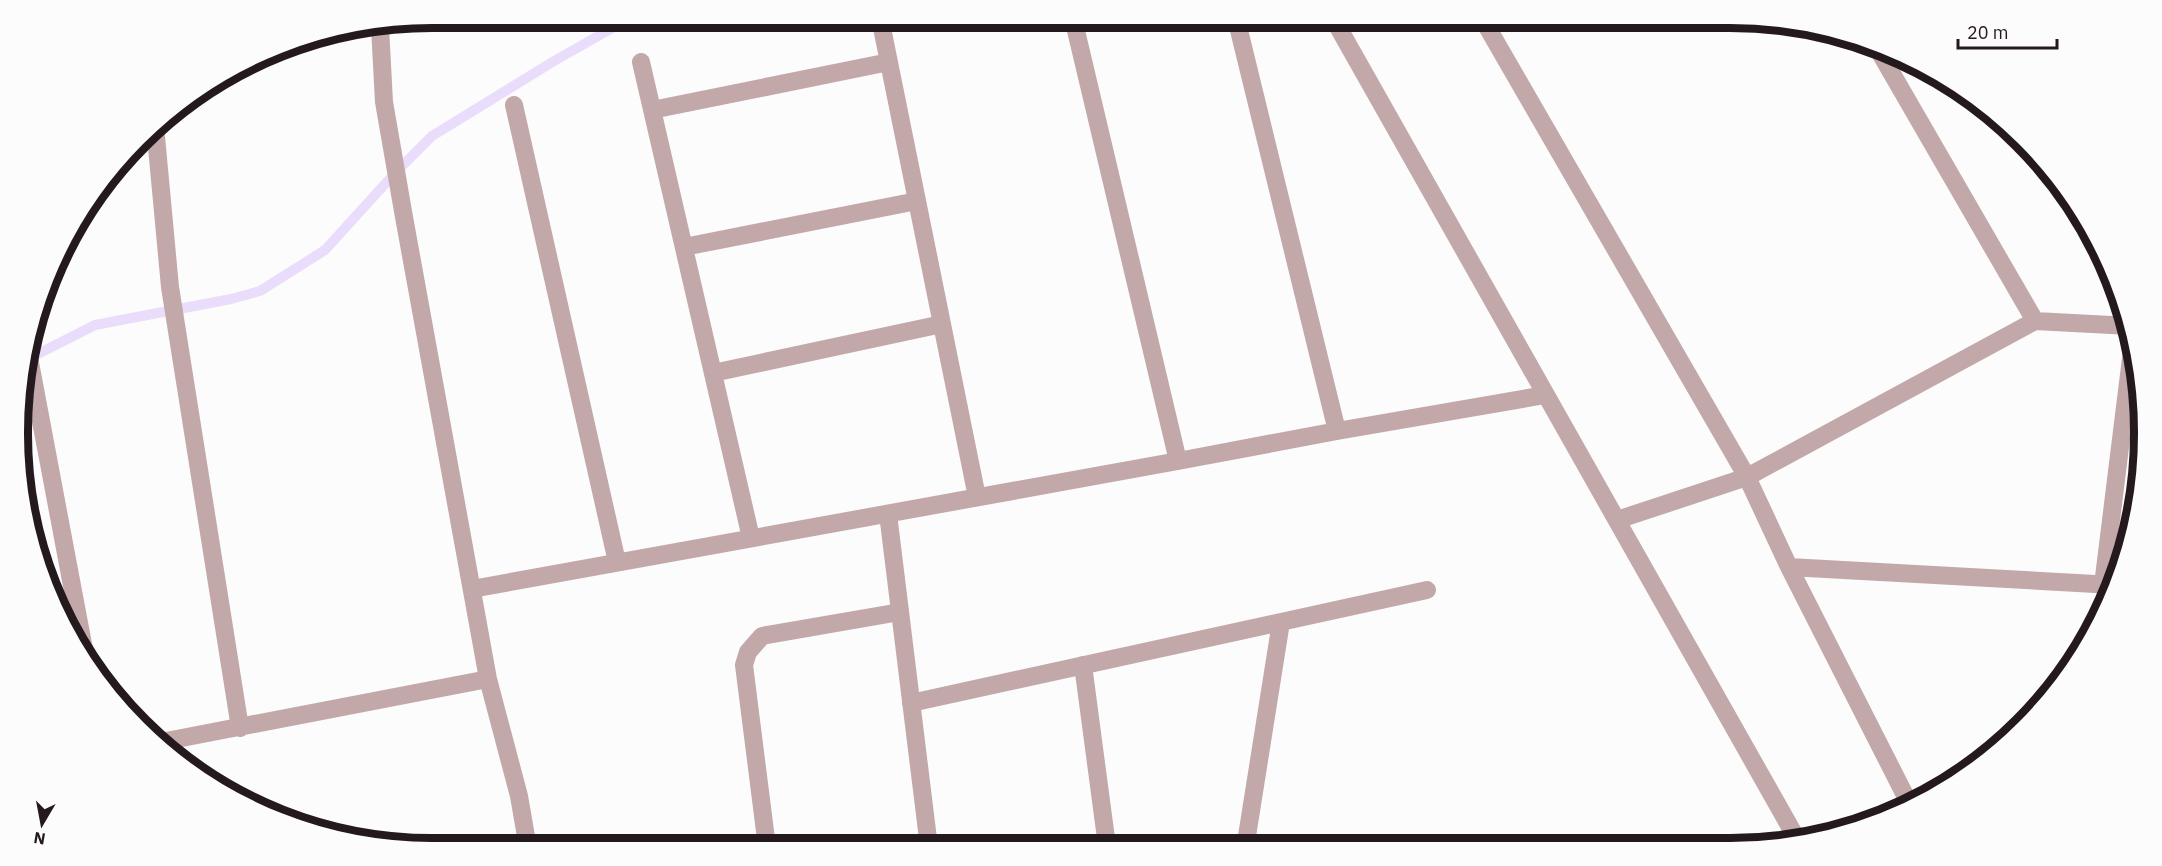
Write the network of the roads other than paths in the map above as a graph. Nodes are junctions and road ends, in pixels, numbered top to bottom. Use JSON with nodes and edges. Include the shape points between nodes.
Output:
{"nodes":[{"id":1,"x":882,"y":28,"type":"edge"},
{"id":2,"x":1075,"y":28,"type":"edge"},
{"id":3,"x":1238,"y":28,"type":"edge"},
{"id":4,"x":1339,"y":28,"type":"edge"},
{"id":5,"x":1488,"y":28,"type":"edge"},
{"id":6,"x":380,"y":32,"type":"edge"},
{"id":7,"x":1883,"y":59,"type":"edge"},
{"id":8,"x":641,"y":62,"type":"dead end"},
{"id":9,"x":889,"y":62,"type":"junction"},
{"id":10,"x":514,"y":105,"type":"dead end"},
{"id":11,"x":652,"y":110,"type":"junction"},
{"id":12,"x":156,"y":138,"type":"edge"},
{"id":13,"x":917,"y":201,"type":"junction"},
{"id":14,"x":684,"y":247,"type":"junction"},
{"id":15,"x":2035,"y":321,"type":"junction"},
{"id":16,"x":942,"y":324,"type":"junction"},
{"id":17,"x":2119,"y":325,"type":"edge"},
{"id":18,"x":713,"y":373,"type":"junction"},
{"id":19,"x":2129,"y":376,"type":"edge"},
{"id":20,"x":32,"y":381,"type":"edge"},
{"id":21,"x":1545,"y":395,"type":"junction"},
{"id":22,"x":1337,"y":430,"type":"junction"},
{"id":23,"x":1178,"y":461,"type":"junction"},
{"id":24,"x":1747,"y":477,"type":"junction"},
{"id":25,"x":977,"y":497,"type":"junction"},
{"id":26,"x":888,"y":514,"type":"junction"},
{"id":27,"x":1617,"y":520,"type":"junction"},
{"id":28,"x":751,"y":538,"type":"junction"},
{"id":29,"x":617,"y":562,"type":"junction"},
{"id":30,"x":1789,"y":567,"type":"junction"},
{"id":31,"x":2110,"y":570,"type":"edge"},
{"id":32,"x":2104,"y":585,"type":"edge"},
{"id":33,"x":472,"y":589,"type":"junction"},
{"id":34,"x":1427,"y":590,"type":"dead end"},
{"id":35,"x":900,"y":612,"type":"junction"},
{"id":36,"x":1281,"y":622,"type":"junction"},
{"id":37,"x":80,"y":630,"type":"edge"},
{"id":38,"x":1083,"y":665,"type":"junction"},
{"id":39,"x":488,"y":679,"type":"junction"},
{"id":40,"x":911,"y":703,"type":"junction"},
{"id":41,"x":240,"y":728,"type":"junction"},
{"id":42,"x":170,"y":740,"type":"edge"},
{"id":43,"x":1906,"y":797,"type":"edge"},
{"id":44,"x":1793,"y":832,"type":"edge"},
{"id":45,"x":1247,"y":836,"type":"dead end"},
{"id":46,"x":526,"y":838,"type":"edge"},
{"id":47,"x":766,"y":838,"type":"edge"},
{"id":48,"x":928,"y":838,"type":"edge"},
{"id":49,"x":1106,"y":838,"type":"edge"}],
"edges":[{"from":1,"to":9,"type":"street"},
{"from":2,"to":23,"type":"street"},
{"from":3,"to":22,"type":"street"},
{"from":4,"to":21,"type":"street"},
{"from":5,"to":24,"type":"street"},
{"from":6,"to":33,"type":"street","via":[[384,102]]},
{"from":7,"to":15,"type":"street"},
{"from":8,"to":11,"type":"street"},
{"from":9,"to":11,"type":"street"},
{"from":9,"to":13,"type":"street"},
{"from":10,"to":29,"type":"street"},
{"from":11,"to":14,"type":"street"},
{"from":12,"to":41,"type":"street","via":[[175,323]]},
{"from":13,"to":14,"type":"street"},
{"from":13,"to":16,"type":"street"},
{"from":14,"to":18,"type":"street"},
{"from":15,"to":17,"type":"street"},
{"from":15,"to":24,"type":"street"},
{"from":16,"to":18,"type":"street"},
{"from":16,"to":25,"type":"street"},
{"from":18,"to":28,"type":"street"},
{"from":19,"to":31,"type":"street"},
{"from":20,"to":37,"type":"street"},
{"from":21,"to":22,"type":"street"},
{"from":21,"to":27,"type":"street"},
{"from":22,"to":23,"type":"street"},
{"from":23,"to":25,"type":"street"},
{"from":24,"to":27,"type":"street"},
{"from":24,"to":30,"type":"street"},
{"from":25,"to":26,"type":"street"},
{"from":26,"to":28,"type":"street"},
{"from":26,"to":35,"type":"street"},
{"from":27,"to":44,"type":"street"},
{"from":28,"to":29,"type":"street"},
{"from":29,"to":33,"type":"street"},
{"from":30,"to":32,"type":"street"},
{"from":30,"to":43,"type":"street"},
{"from":33,"to":39,"type":"street"},
{"from":34,"to":36,"type":"street"},
{"from":35,"to":40,"type":"street"},
{"from":35,"to":47,"type":"street","via":[[762,636],[748,652],[744,665]]},
{"from":36,"to":38,"type":"street"},
{"from":36,"to":45,"type":"street"},
{"from":38,"to":40,"type":"street"},
{"from":38,"to":49,"type":"street"},
{"from":39,"to":41,"type":"street"},
{"from":39,"to":46,"type":"street"},
{"from":40,"to":48,"type":"street"},
{"from":41,"to":42,"type":"street"}]}
